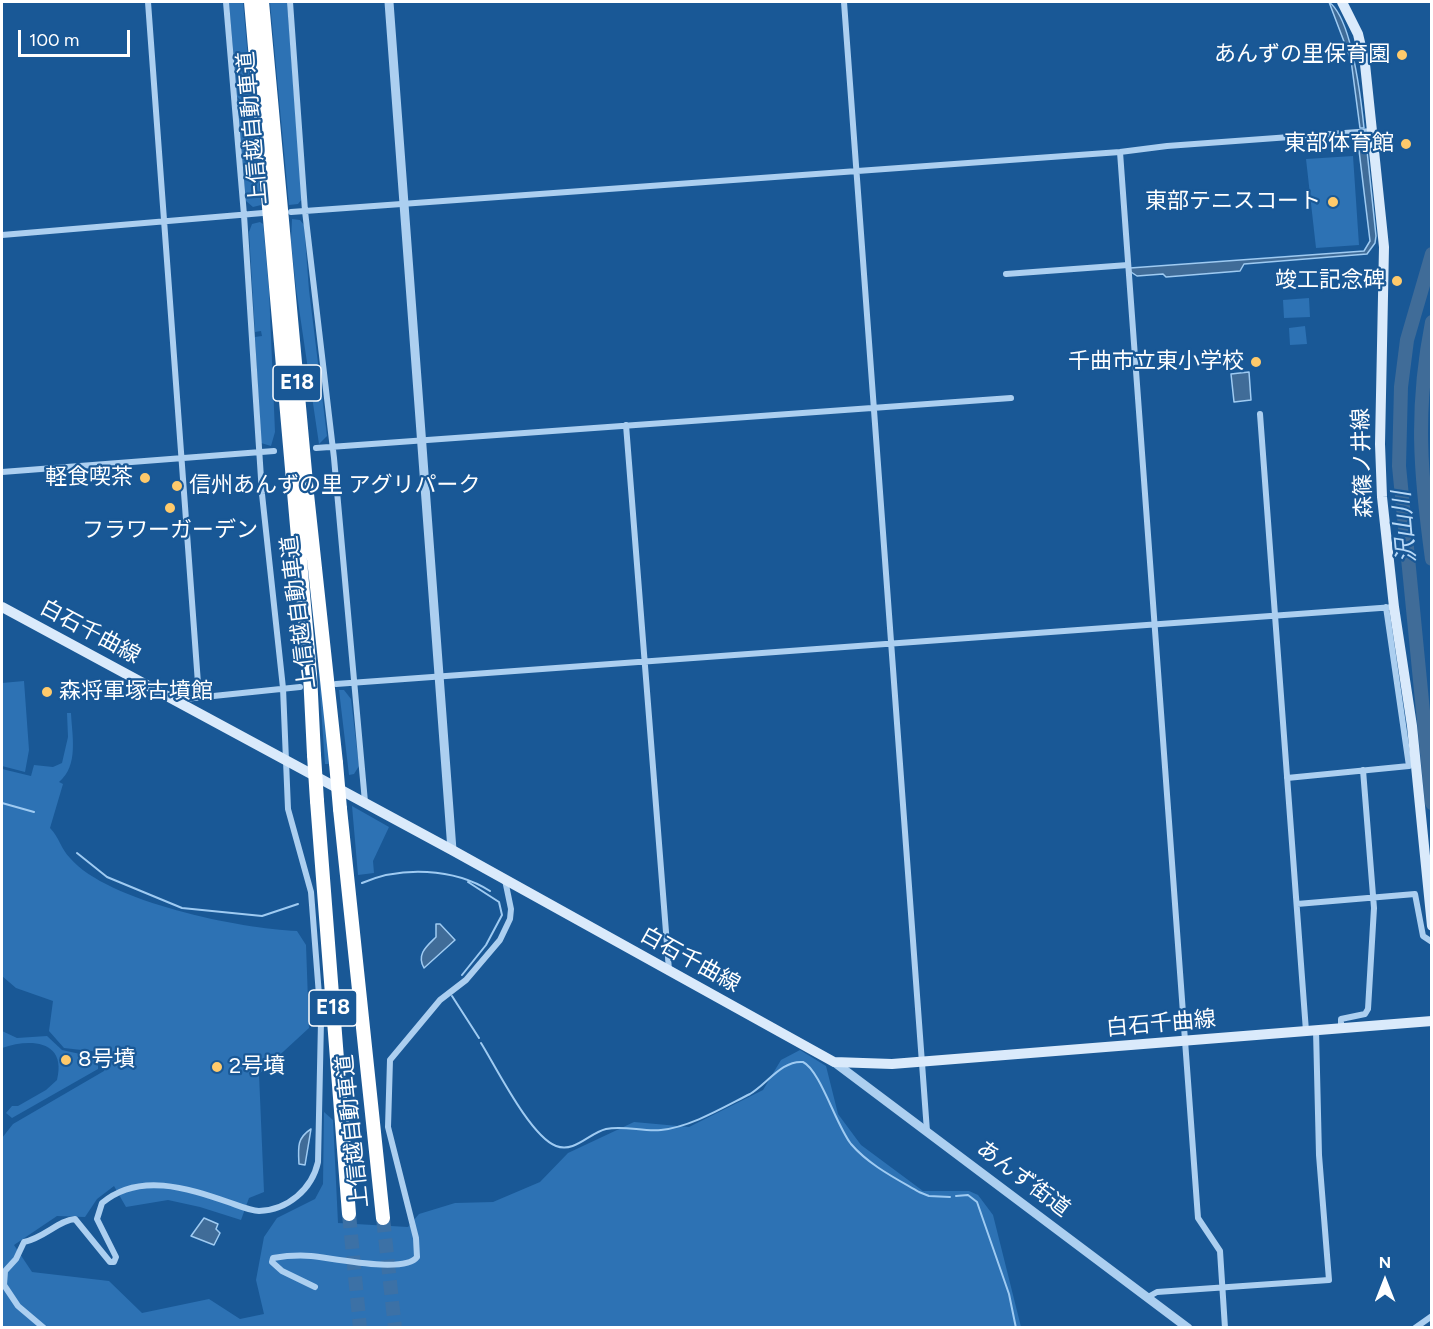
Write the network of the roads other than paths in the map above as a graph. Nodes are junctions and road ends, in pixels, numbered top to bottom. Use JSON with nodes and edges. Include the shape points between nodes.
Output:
{"nodes":[{"id":1,"x":148,"y":2,"type":"edge"},
{"id":2,"x":226,"y":2,"type":"edge"},
{"id":3,"x":251,"y":2,"type":"edge"},
{"id":4,"x":262,"y":2,"type":"edge"},
{"id":5,"x":290,"y":2,"type":"edge"},
{"id":6,"x":389,"y":2,"type":"edge"},
{"id":7,"x":844,"y":2,"type":"edge"},
{"id":8,"x":1342,"y":2,"type":"edge"},
{"id":9,"x":1372,"y":131,"type":"junction"},
{"id":10,"x":1120,"y":152,"type":"junction"},
{"id":11,"x":857,"y":172,"type":"junction"},
{"id":12,"x":405,"y":205,"type":"junction"},
{"id":13,"x":305,"y":211,"type":"junction"},
{"id":14,"x":291,"y":212,"type":"dead end"},
{"id":15,"x":263,"y":213,"type":"dead end"},
{"id":16,"x":244,"y":215,"type":"junction"},
{"id":17,"x":165,"y":222,"type":"junction"},
{"id":18,"x":2,"y":235,"type":"edge"},
{"id":19,"x":1128,"y":265,"type":"junction"},
{"id":20,"x":1006,"y":274,"type":"dead end"},
{"id":21,"x":1011,"y":398,"type":"dead end"},
{"id":22,"x":874,"y":408,"type":"junction"},
{"id":23,"x":1260,"y":414,"type":"dead end"},
{"id":24,"x":626,"y":425,"type":"junction"},
{"id":25,"x":422,"y":440,"type":"junction"},
{"id":26,"x":331,"y":447,"type":"junction"},
{"id":27,"x":316,"y":448,"type":"dead end"},
{"id":28,"x":274,"y":451,"type":"dead end"},
{"id":29,"x":259,"y":453,"type":"junction"},
{"id":30,"x":182,"y":459,"type":"junction"},
{"id":31,"x":2,"y":472,"type":"edge"},
{"id":32,"x":2,"y":607,"type":"edge"},
{"id":33,"x":1390,"y":607,"type":"junction"},
{"id":34,"x":1275,"y":616,"type":"junction"},
{"id":35,"x":1154,"y":625,"type":"junction"},
{"id":36,"x":891,"y":644,"type":"junction"},
{"id":37,"x":645,"y":662,"type":"junction"},
{"id":38,"x":440,"y":677,"type":"junction"},
{"id":39,"x":336,"y":684,"type":"dead end"},
{"id":40,"x":352,"y":684,"type":"junction"},
{"id":41,"x":300,"y":687,"type":"dead end"},
{"id":42,"x":283,"y":688,"type":"junction"},
{"id":43,"x":199,"y":697,"type":"junction"},
{"id":44,"x":174,"y":700,"type":"junction"},
{"id":45,"x":286,"y":761,"type":"junction"},
{"id":46,"x":1364,"y":770,"type":"junction"},
{"id":47,"x":1287,"y":778,"type":"junction"},
{"id":48,"x":365,"y":803,"type":"junction"},
{"id":49,"x":452,"y":850,"type":"junction"},
{"id":50,"x":505,"y":880,"type":"junction"},
{"id":51,"x":1372,"y":898,"type":"junction"},
{"id":52,"x":1297,"y":904,"type":"junction"},
{"id":53,"x":1431,"y":926,"type":"edge"},
{"id":54,"x":1431,"y":942,"type":"edge"},
{"id":55,"x":669,"y":970,"type":"junction"},
{"id":56,"x":1431,"y":1021,"type":"edge"},
{"id":57,"x":1341,"y":1028,"type":"junction"},
{"id":58,"x":1311,"y":1031,"type":"junction"},
{"id":59,"x":1184,"y":1042,"type":"junction"},
{"id":60,"x":922,"y":1061,"type":"junction"},
{"id":61,"x":834,"y":1062,"type":"junction"},
{"id":62,"x":927,"y":1131,"type":"junction"},
{"id":63,"x":350,"y":1214,"type":"tunnel mouth"},
{"id":64,"x":383,"y":1218,"type":"tunnel mouth"},
{"id":65,"x":315,"y":1287,"type":"dead end"},
{"id":66,"x":1223,"y":1287,"type":"junction"},
{"id":67,"x":1148,"y":1297,"type":"junction"},
{"id":68,"x":1431,"y":1316,"type":"edge"},
{"id":69,"x":1183,"y":1326,"type":"edge"},
{"id":70,"x":44,"y":1328,"type":"edge"},
{"id":71,"x":1225,"y":1328,"type":"edge"},
{"id":72,"x":1415,"y":1328,"type":"edge"}],
"edges":[{"from":1,"to":17,"type":"street"},
{"from":2,"to":16,"type":"street"},
{"from":3,"to":63,"type":"highway","name":"上信越自動車道","number":"E18","bridge":true,"via":[[310,674]]},
{"from":4,"to":64,"type":"highway","name":"上信越自動車道","number":"E18","bridge":true,"via":[[307,494]]},
{"from":5,"to":13,"type":"street"},
{"from":6,"to":12,"type":"street"},
{"from":7,"to":11,"type":"street"},
{"from":8,"to":9,"type":"main road","name":"森篠ノ井線","via":[[1362,48]]},
{"from":9,"to":10,"type":"street"},
{"from":9,"to":33,"type":"main road","name":"森篠ノ井線","via":[[1384,247],[1380,470]]},
{"from":10,"to":11,"type":"street"},
{"from":10,"to":19,"type":"street"},
{"from":11,"to":12,"type":"street"},
{"from":11,"to":22,"type":"street"},
{"from":12,"to":13,"type":"street"},
{"from":12,"to":25,"type":"street"},
{"from":13,"to":14,"type":"street"},
{"from":13,"to":26,"type":"street"},
{"from":15,"to":16,"type":"street"},
{"from":16,"to":17,"type":"street"},
{"from":16,"to":29,"type":"street"},
{"from":17,"to":18,"type":"street"},
{"from":17,"to":30,"type":"street"},
{"from":19,"to":20,"type":"street"},
{"from":19,"to":35,"type":"street"},
{"from":21,"to":22,"type":"street"},
{"from":22,"to":24,"type":"street"},
{"from":22,"to":36,"type":"street"},
{"from":23,"to":34,"type":"street"},
{"from":24,"to":25,"type":"street"},
{"from":24,"to":37,"type":"street"},
{"from":25,"to":26,"type":"street"},
{"from":25,"to":38,"type":"street"},
{"from":26,"to":27,"type":"street"},
{"from":26,"to":40,"type":"street"},
{"from":28,"to":29,"type":"street"},
{"from":29,"to":30,"type":"street"},
{"from":29,"to":42,"type":"street"},
{"from":30,"to":31,"type":"street"},
{"from":30,"to":43,"type":"street"},
{"from":32,"to":44,"type":"main road","name":"白石千曲線"},
{"from":33,"to":34,"type":"street"},
{"from":33,"to":46,"type":"street","via":[[1409,766]]},
{"from":33,"to":53,"type":"main road","name":"森篠ノ井線","via":[[1412,726]]},
{"from":34,"to":35,"type":"street"},
{"from":34,"to":47,"type":"street"},
{"from":35,"to":36,"type":"street"},
{"from":35,"to":59,"type":"street"},
{"from":36,"to":37,"type":"street"},
{"from":36,"to":60,"type":"street"},
{"from":37,"to":38,"type":"street"},
{"from":37,"to":55,"type":"street"},
{"from":38,"to":40,"type":"street"},
{"from":38,"to":49,"type":"street"},
{"from":39,"to":40,"type":"street"},
{"from":40,"to":48,"type":"street"},
{"from":41,"to":42,"type":"street"},
{"from":42,"to":43,"type":"street"},
{"from":42,"to":45,"type":"street"},
{"from":43,"to":44,"type":"street"},
{"from":44,"to":45,"type":"main road","name":"白石千曲線"},
{"from":45,"to":48,"type":"main road","name":"白石千曲線"},
{"from":45,"to":70,"type":"street","via":[[288,809],[311,891],[321,1021],[318,1162],[314,1179],[302,1194],[279,1207],[258,1211],[172,1185],[122,1189],[102,1203],[97,1219],[116,1257],[114,1262],[75,1219],[39,1239],[24,1242],[5,1271],[4,1285],[18,1306]]},
{"from":46,"to":47,"type":"street"},
{"from":46,"to":51,"type":"street"},
{"from":47,"to":52,"type":"street"},
{"from":48,"to":49,"type":"main road","name":"白石千曲線"},
{"from":49,"to":50,"type":"main road","name":"白石千曲線"},
{"from":50,"to":55,"type":"main road","name":"白石千曲線"},
{"from":50,"to":65,"type":"street","via":[[510,919],[500,940],[390,1060],[388,1127],[416,1238],[417,1257],[410,1263],[385,1264],[312,1256],[273,1258],[272,1262],[282,1271]]},
{"from":51,"to":52,"type":"street"},
{"from":51,"to":54,"type":"street","via":[[1415,894],[1423,936]]},
{"from":51,"to":57,"type":"street","via":[[1368,1009],[1365,1014],[1341,1019]]},
{"from":52,"to":58,"type":"street"},
{"from":55,"to":61,"type":"main road","name":"白石千曲線"},
{"from":56,"to":57,"type":"main road","name":"白石千曲線"},
{"from":57,"to":58,"type":"main road","name":"白石千曲線"},
{"from":58,"to":59,"type":"main road","name":"白石千曲線"},
{"from":58,"to":66,"type":"street","via":[[1329,1280]]},
{"from":59,"to":60,"type":"main road","name":"白石千曲線"},
{"from":59,"to":66,"type":"street","via":[[1198,1218],[1220,1251]]},
{"from":60,"to":61,"type":"main road","name":"白石千曲線"},
{"from":60,"to":62,"type":"street"},
{"from":61,"to":62,"type":"street","name":"あんず街道"},
{"from":62,"to":67,"type":"street","name":"あんず街道"},
{"from":66,"to":67,"type":"street","via":[[1157,1292]]},
{"from":66,"to":71,"type":"street"},
{"from":67,"to":69,"type":"street","name":"あんず街道"},
{"from":68,"to":72,"type":"street"}]}
